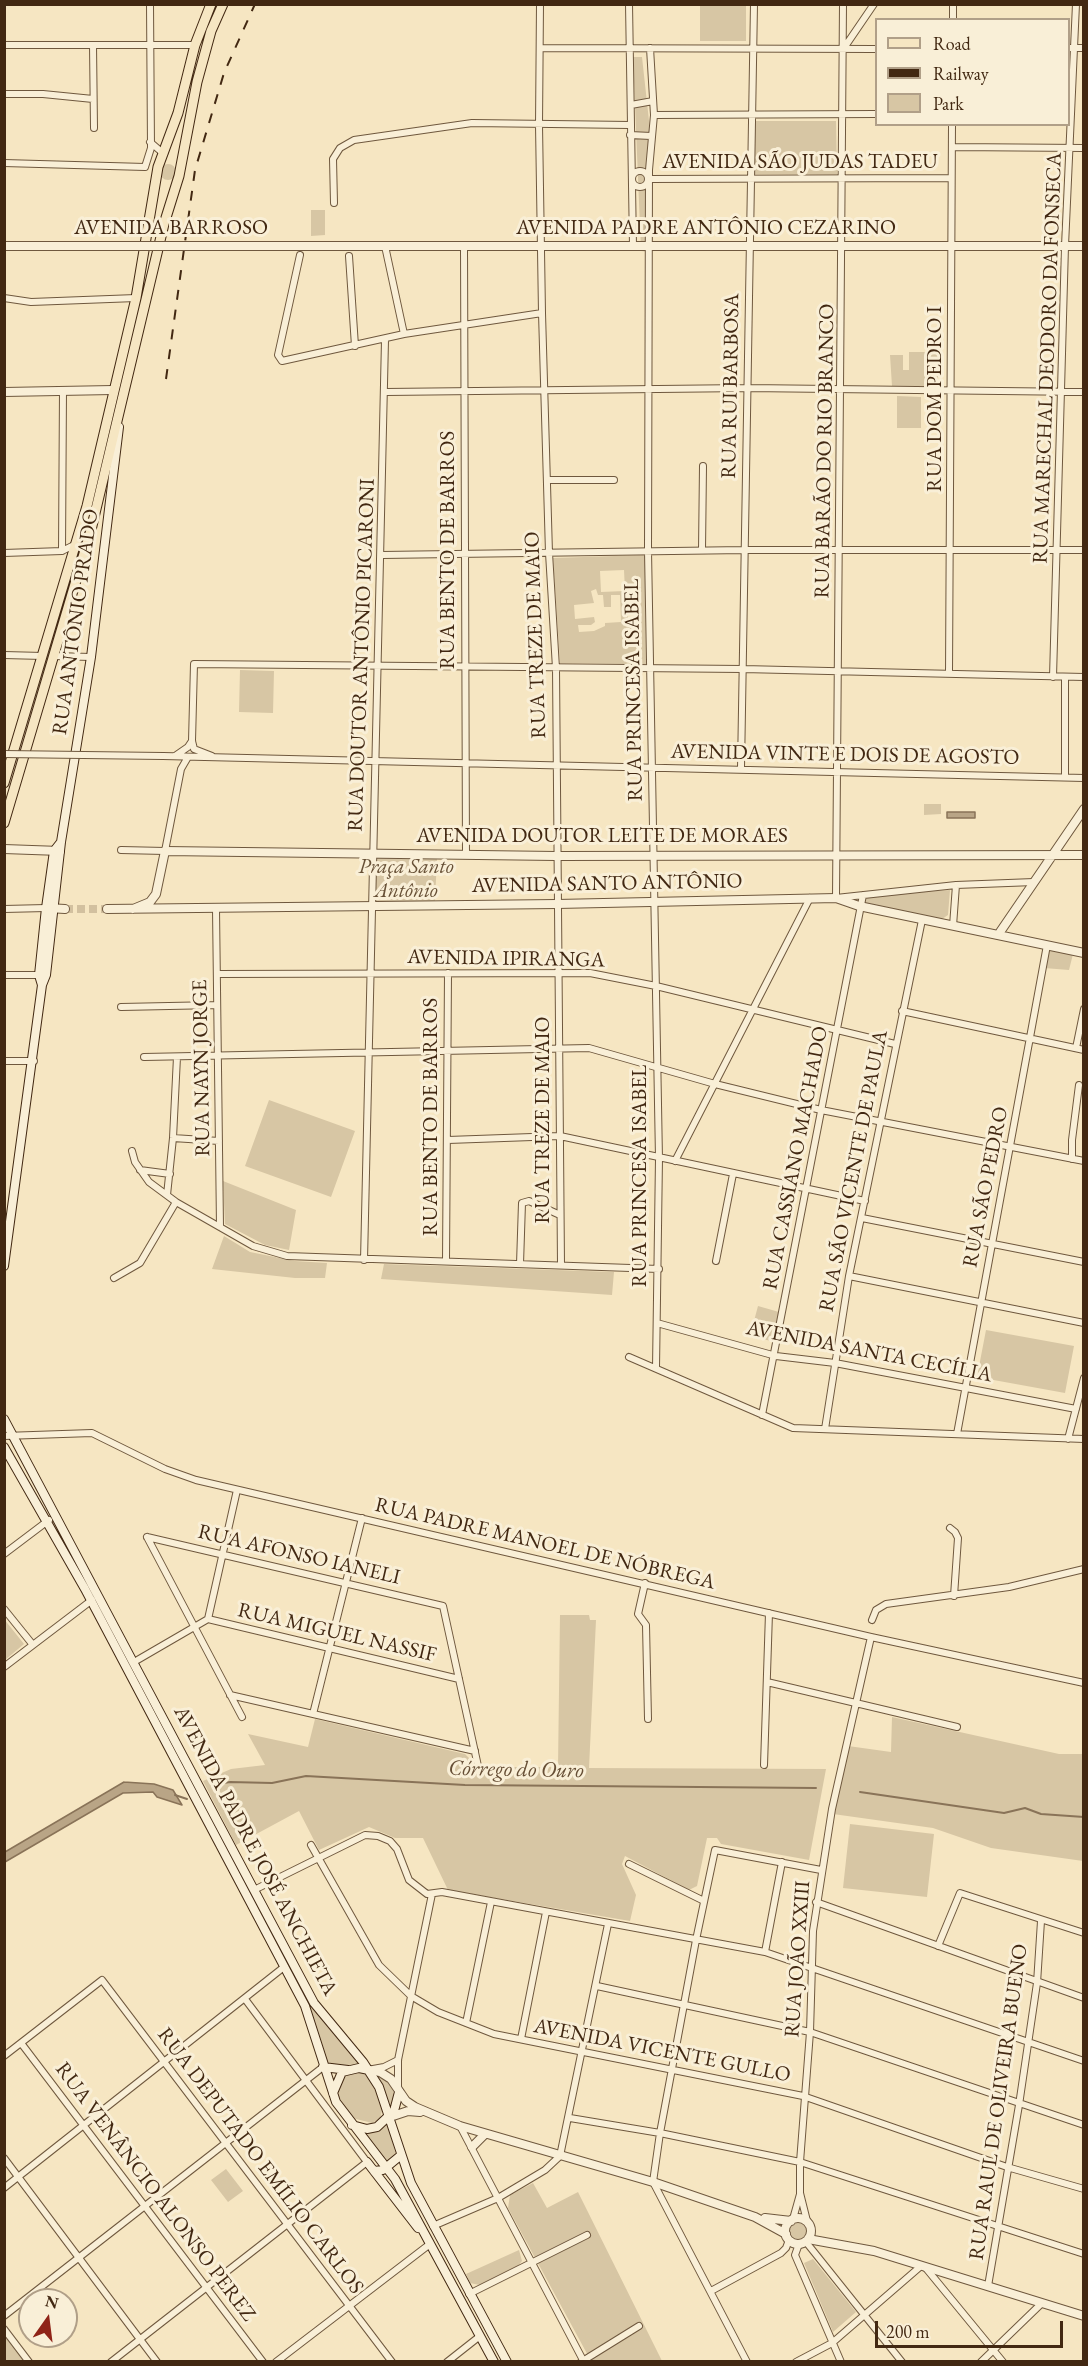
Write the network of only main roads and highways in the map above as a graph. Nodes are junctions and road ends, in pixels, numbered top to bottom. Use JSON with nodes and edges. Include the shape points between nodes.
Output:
{"nodes":[{"id":1,"x":211,"y":4,"type":"edge"},
{"id":2,"x":223,"y":4,"type":"edge"},
{"id":3,"x":164,"y":154,"type":"junction"},
{"id":4,"x":180,"y":166,"type":"junction"},
{"id":5,"x":156,"y":181,"type":"junction"},
{"id":6,"x":176,"y":185,"type":"junction"},
{"id":7,"x":121,"y":406,"type":"junction"},
{"id":8,"x":48,"y":656,"type":"junction"},
{"id":9,"x":4,"y":783,"type":"edge"},
{"id":10,"x":4,"y":823,"type":"edge"},
{"id":11,"x":4,"y":1266,"type":"edge"},
{"id":12,"x":4,"y":1419,"type":"edge"},
{"id":13,"x":8,"y":1435,"type":"edge"},
{"id":14,"x":4,"y":1447,"type":"edge"},
{"id":15,"x":52,"y":1518,"type":"junction"},
{"id":16,"x":95,"y":1598,"type":"junction"},
{"id":17,"x":323,"y":2067,"type":"junction"},
{"id":18,"x":348,"y":2070,"type":"junction"},
{"id":19,"x":369,"y":2070,"type":"junction"},
{"id":20,"x":399,"y":2092,"type":"road end"},
{"id":21,"x":333,"y":2094,"type":"junction"},
{"id":22,"x":390,"y":2117,"type":"junction"},
{"id":23,"x":352,"y":2124,"type":"junction"},
{"id":24,"x":400,"y":2156,"type":"junction"},
{"id":25,"x":367,"y":2162,"type":"road end"},
{"id":26,"x":387,"y":2167,"type":"junction"},
{"id":27,"x":374,"y":2171,"type":"junction"},
{"id":28,"x":425,"y":2235,"type":"junction"},
{"id":29,"x":494,"y":2361,"type":"edge"},
{"id":30,"x":507,"y":2361,"type":"edge"}],
"edges":[{"from":1,"to":3,"type":"main road","via":[[195,45]]},
{"from":2,"to":4,"type":"main road","via":[[205,48]]},
{"from":3,"to":4,"type":"main road"},
{"from":3,"to":5,"type":"main road"},
{"from":4,"to":6,"type":"main road"},
{"from":5,"to":6,"type":"main road","via":[[162,186]]},
{"from":5,"to":8,"type":"main road","via":[[136,298]]},
{"from":6,"to":7,"type":"main road"},
{"from":7,"to":8,"type":"main road","via":[[91,530]]},
{"from":7,"to":11,"type":"main road","name":"RUA ANTÔNIO PRADO","via":[[91,657],[50,908],[34,1061]]},
{"from":8,"to":9,"type":"main road"},
{"from":8,"to":10,"type":"main road"},
{"from":12,"to":13,"type":"main road","name":"AVENIDA PADRE JOSÉ ANCHIETA"},
{"from":13,"to":15,"type":"main road","name":"AVENIDA PADRE JOSÉ ANCHIETA"},
{"from":14,"to":15,"type":"main road","name":"AVENIDA PADRE JOSÉ ANCHIETA"},
{"from":15,"to":16,"type":"main road","name":"AVENIDA PADRE JOSÉ ANCHIETA"},
{"from":16,"to":17,"type":"main road","name":"AVENIDA PADRE JOSÉ ANCHIETA","via":[[305,2006]]},
{"from":16,"to":19,"type":"main road","name":"AVENIDA PADRE JOSÉ ANCHIETA","via":[[134,1662],[314,2003]]},
{"from":17,"to":18,"type":"main road"},
{"from":17,"to":21,"type":"main road","name":"AVENIDA PADRE JOSÉ ANCHIETA"},
{"from":18,"to":19,"type":"main road"},
{"from":18,"to":21,"type":"main road","via":[[339,2076]]},
{"from":19,"to":22,"type":"main road","name":"AVENIDA PADRE JOSÉ ANCHIETA"},
{"from":20,"to":22,"type":"main road"},
{"from":21,"to":23,"type":"main road","name":"AVENIDA PADRE JOSÉ ANCHIETA"},
{"from":22,"to":23,"type":"main road","via":[[372,2128]]},
{"from":22,"to":24,"type":"main road","name":"AVENIDA PADRE JOSÉ ANCHIETA"},
{"from":23,"to":26,"type":"main road","name":"AVENIDA PADRE JOSÉ ANCHIETA"},
{"from":24,"to":26,"type":"main road"},
{"from":24,"to":30,"type":"main road","name":"AVENIDA PADRE JOSÉ ANCHIETA","via":[[433,2226]]},
{"from":25,"to":27,"type":"main road"},
{"from":26,"to":27,"type":"main road"},
{"from":26,"to":28,"type":"main road","name":"AVENIDA PADRE JOSÉ ANCHIETA"},
{"from":27,"to":28,"type":"main road"},
{"from":28,"to":29,"type":"main road","name":"AVENIDA PADRE JOSÉ ANCHIETA"}]}
